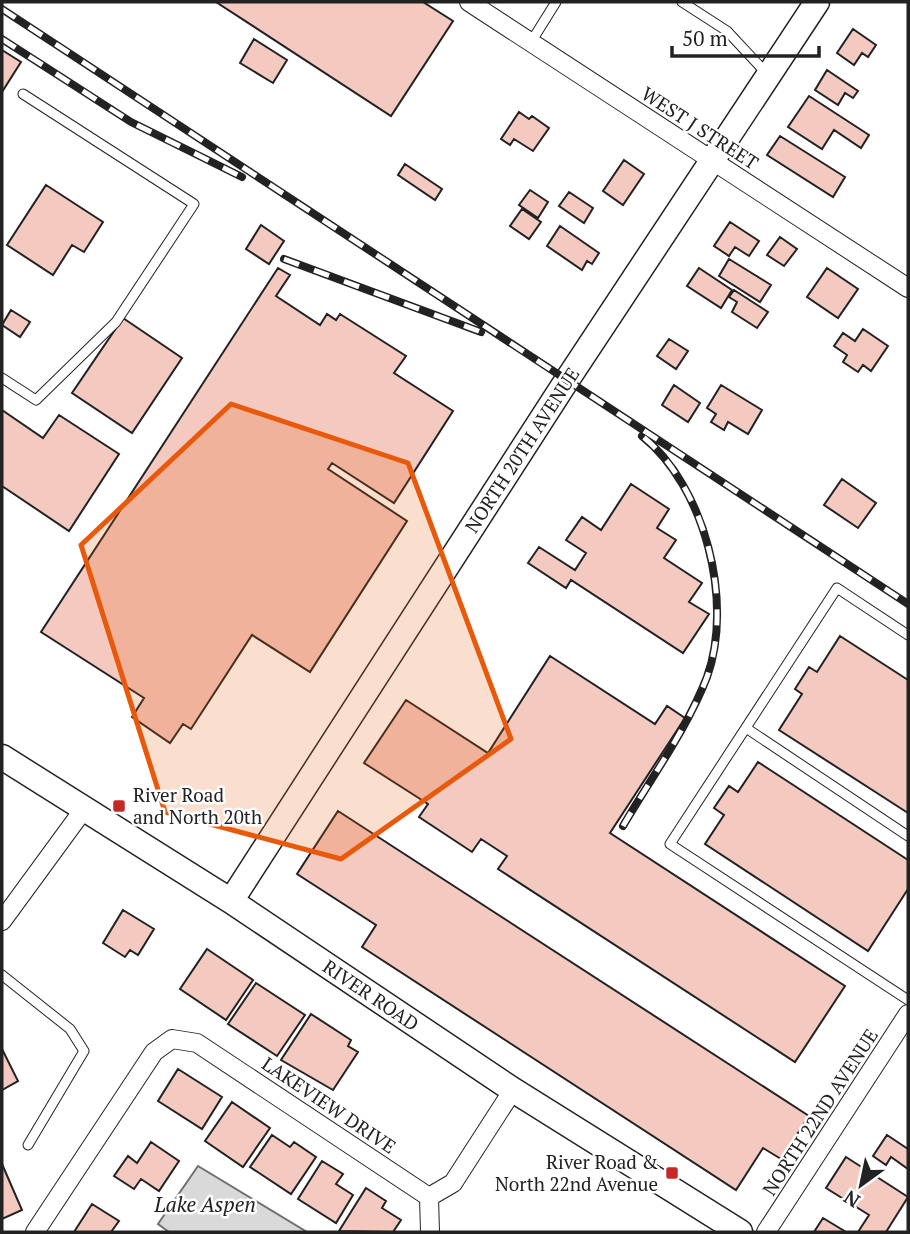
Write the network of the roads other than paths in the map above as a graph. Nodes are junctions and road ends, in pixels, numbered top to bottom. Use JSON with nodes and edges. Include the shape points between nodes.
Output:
{"nodes":[{"id":1,"x":469,"y":2,"type":"edge"},
{"id":2,"x":556,"y":2,"type":"edge"},
{"id":3,"x":682,"y":2,"type":"edge"},
{"id":4,"x":817,"y":2,"type":"edge"},
{"id":5,"x":531,"y":42,"type":"junction"},
{"id":6,"x":769,"y":76,"type":"junction"},
{"id":7,"x":23,"y":94,"type":"dead end"},
{"id":8,"x":713,"y":162,"type":"junction"},
{"id":9,"x":908,"y":288,"type":"edge"},
{"id":10,"x":2,"y":378,"type":"edge"},
{"id":11,"x":908,"y":635,"type":"edge"},
{"id":12,"x":746,"y":728,"type":"junction"},
{"id":13,"x":2,"y":757,"type":"edge"},
{"id":14,"x":84,"y":809,"type":"junction"},
{"id":15,"x":908,"y":836,"type":"edge"},
{"id":16,"x":231,"y":901,"type":"junction"},
{"id":17,"x":2,"y":921,"type":"edge"},
{"id":18,"x":2,"y":975,"type":"edge"},
{"id":19,"x":908,"y":1000,"type":"edge"},
{"id":20,"x":908,"y":1014,"type":"edge"},
{"id":21,"x":513,"y":1090,"type":"junction"},
{"id":22,"x":28,"y":1145,"type":"dead end"},
{"id":23,"x":429,"y":1197,"type":"junction"},
{"id":24,"x":35,"y":1232,"type":"edge"},
{"id":25,"x":430,"y":1232,"type":"edge"},
{"id":26,"x":740,"y":1232,"type":"edge"},
{"id":27,"x":766,"y":1232,"type":"edge"}],
"edges":[{"from":1,"to":5,"type":"street","name":"WEST J STREET"},
{"from":2,"to":5,"type":"lane"},
{"from":3,"to":6,"type":"lane","via":[[727,31]]},
{"from":4,"to":6,"type":"street","name":"NORTH 20TH AVENUE"},
{"from":5,"to":8,"type":"street","name":"WEST J STREET"},
{"from":6,"to":8,"type":"street","name":"NORTH 20TH AVENUE"},
{"from":7,"to":10,"type":"lane","via":[[194,204],[116,323],[36,400]]},
{"from":8,"to":9,"type":"street","name":"WEST J STREET"},
{"from":8,"to":16,"type":"street","name":"NORTH 20TH AVENUE"},
{"from":11,"to":12,"type":"lane","via":[[837,588]]},
{"from":12,"to":15,"type":"lane"},
{"from":12,"to":19,"type":"lane","via":[[670,844]]},
{"from":13,"to":14,"type":"street","name":"RIVER ROAD"},
{"from":14,"to":16,"type":"street","name":"RIVER ROAD"},
{"from":14,"to":17,"type":"street"},
{"from":16,"to":21,"type":"street","name":"RIVER ROAD"},
{"from":18,"to":22,"type":"lane","via":[[70,1029],[84,1051]]},
{"from":20,"to":27,"type":"street","name":"NORTH 22ND AVENUE"},
{"from":21,"to":23,"type":"street","via":[[453,1183]]},
{"from":21,"to":26,"type":"street","name":"RIVER ROAD"},
{"from":23,"to":24,"type":"street","name":"LAKEVIEW DRIVE","via":[[197,1043],[172,1038],[154,1052]]},
{"from":23,"to":25,"type":"street"}]}
